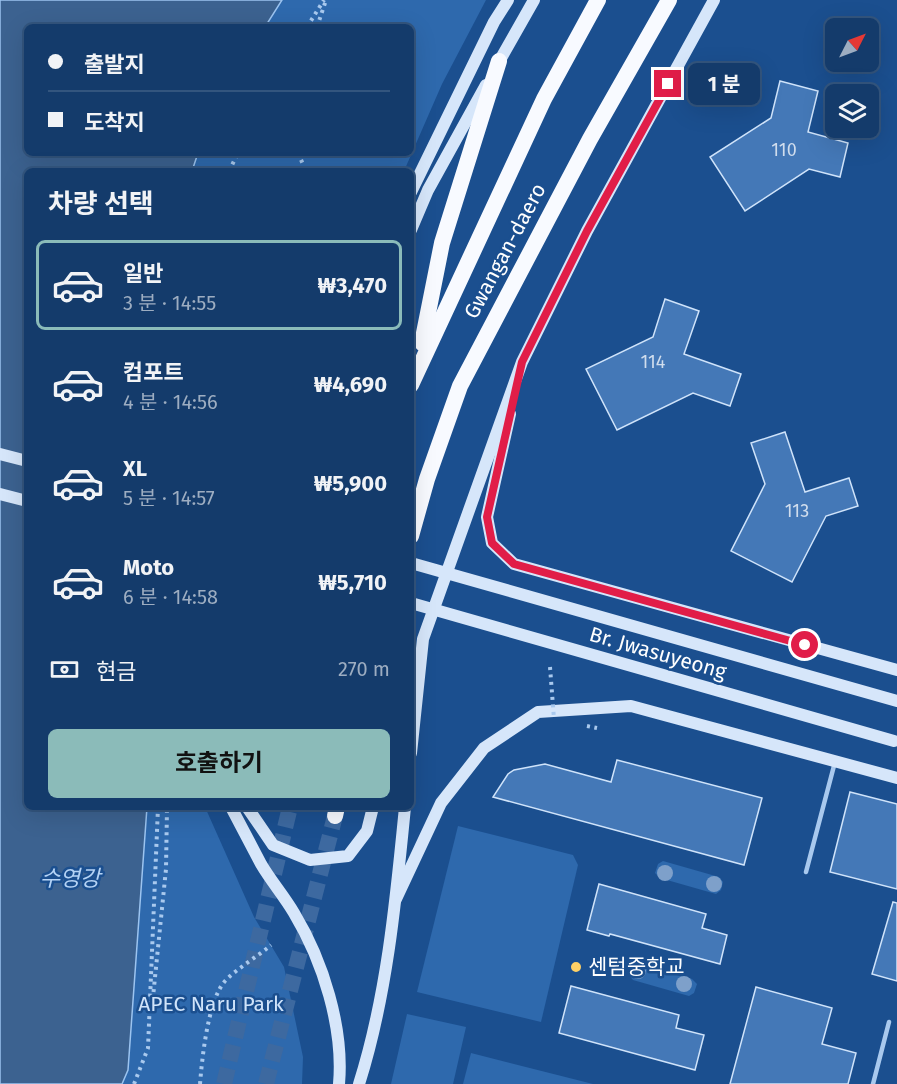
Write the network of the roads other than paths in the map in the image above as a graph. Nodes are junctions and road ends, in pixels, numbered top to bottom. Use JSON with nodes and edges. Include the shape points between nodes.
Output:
{"nodes":[{"id":1,"x":508,"y":0,"type":"edge"},
{"id":2,"x":534,"y":0,"type":"edge"},
{"id":3,"x":597,"y":0,"type":"edge"},
{"id":4,"x":669,"y":0,"type":"edge"},
{"id":5,"x":714,"y":0,"type":"edge"},
{"id":6,"x":499,"y":61,"type":"junction"},
{"id":7,"x":414,"y":186,"type":"edge"},
{"id":8,"x":414,"y":223,"type":"edge"},
{"id":9,"x":522,"y":362,"type":"junction"},
{"id":10,"x":414,"y":373,"type":"edge"},
{"id":11,"x":414,"y":376,"type":"edge"},
{"id":12,"x":0,"y":454,"type":"edge"},
{"id":13,"x":24,"y":460,"type":"edge"},
{"id":14,"x":0,"y":494,"type":"edge"},
{"id":15,"x":24,"y":500,"type":"edge"},
{"id":16,"x":414,"y":525,"type":"edge"},
{"id":17,"x":414,"y":564,"type":"edge"},
{"id":18,"x":414,"y":604,"type":"edge"},
{"id":19,"x":423,"y":639,"type":"junction"},
{"id":20,"x":414,"y":662,"type":"edge"},
{"id":21,"x":897,"y":670,"type":"edge"},
{"id":22,"x":897,"y":701,"type":"edge"},
{"id":23,"x":414,"y":724,"type":"edge"},
{"id":24,"x":896,"y":741,"type":"edge"},
{"id":25,"x":835,"y":762,"type":"junction"},
{"id":26,"x":897,"y":778,"type":"edge"},
{"id":27,"x":233,"y":810,"type":"edge"},
{"id":28,"x":249,"y":810,"type":"edge"},
{"id":29,"x":372,"y":810,"type":"edge"},
{"id":30,"x":405,"y":810,"type":"edge"},
{"id":31,"x":806,"y":872,"type":"dead end"},
{"id":32,"x":396,"y":899,"type":"junction"},
{"id":33,"x":889,"y":1022,"type":"dead end"},
{"id":34,"x":339,"y":1084,"type":"edge"},
{"id":35,"x":359,"y":1084,"type":"edge"},
{"id":36,"x":873,"y":1084,"type":"edge"}],
"edges":[{"from":1,"to":7,"type":"main road","via":[[494,21]]},
{"from":2,"to":6,"type":"main road"},
{"from":3,"to":11,"type":"highway","name":"Gwangan-daero","via":[[544,99]]},
{"from":4,"to":16,"type":"highway","name":"Gwangan-daero","via":[[590,139],[460,386]]},
{"from":5,"to":9,"type":"main road","via":[[587,231]]},
{"from":6,"to":8,"type":"main road"},
{"from":6,"to":10,"type":"highway","via":[[442,243]]},
{"from":9,"to":19,"type":"main road"},
{"from":9,"to":21,"type":"main road","via":[[487,517],[492,543],[514,564]]},
{"from":12,"to":13,"type":"main road"},
{"from":14,"to":15,"type":"main road"},
{"from":17,"to":22,"type":"main road","name":"Br. Jwasuyeong","bridge":true},
{"from":18,"to":24,"type":"main road","name":"Br. Jwasuyeong","bridge":true},
{"from":19,"to":20,"type":"main road"},
{"from":19,"to":23,"type":"main road"},
{"from":25,"to":26,"type":"main road"},
{"from":25,"to":31,"type":"lane"},
{"from":25,"to":32,"type":"main road","via":[[631,706],[538,712],[484,748],[441,803]]},
{"from":27,"to":34,"type":"main road","via":[[318,960],[332,1004],[341,1067]]},
{"from":28,"to":29,"type":"main road","via":[[273,844],[310,860],[348,856],[367,831]]},
{"from":30,"to":32,"type":"main road"},
{"from":32,"to":35,"type":"main road","via":[[372,1043]]},
{"from":33,"to":36,"type":"lane"}]}
